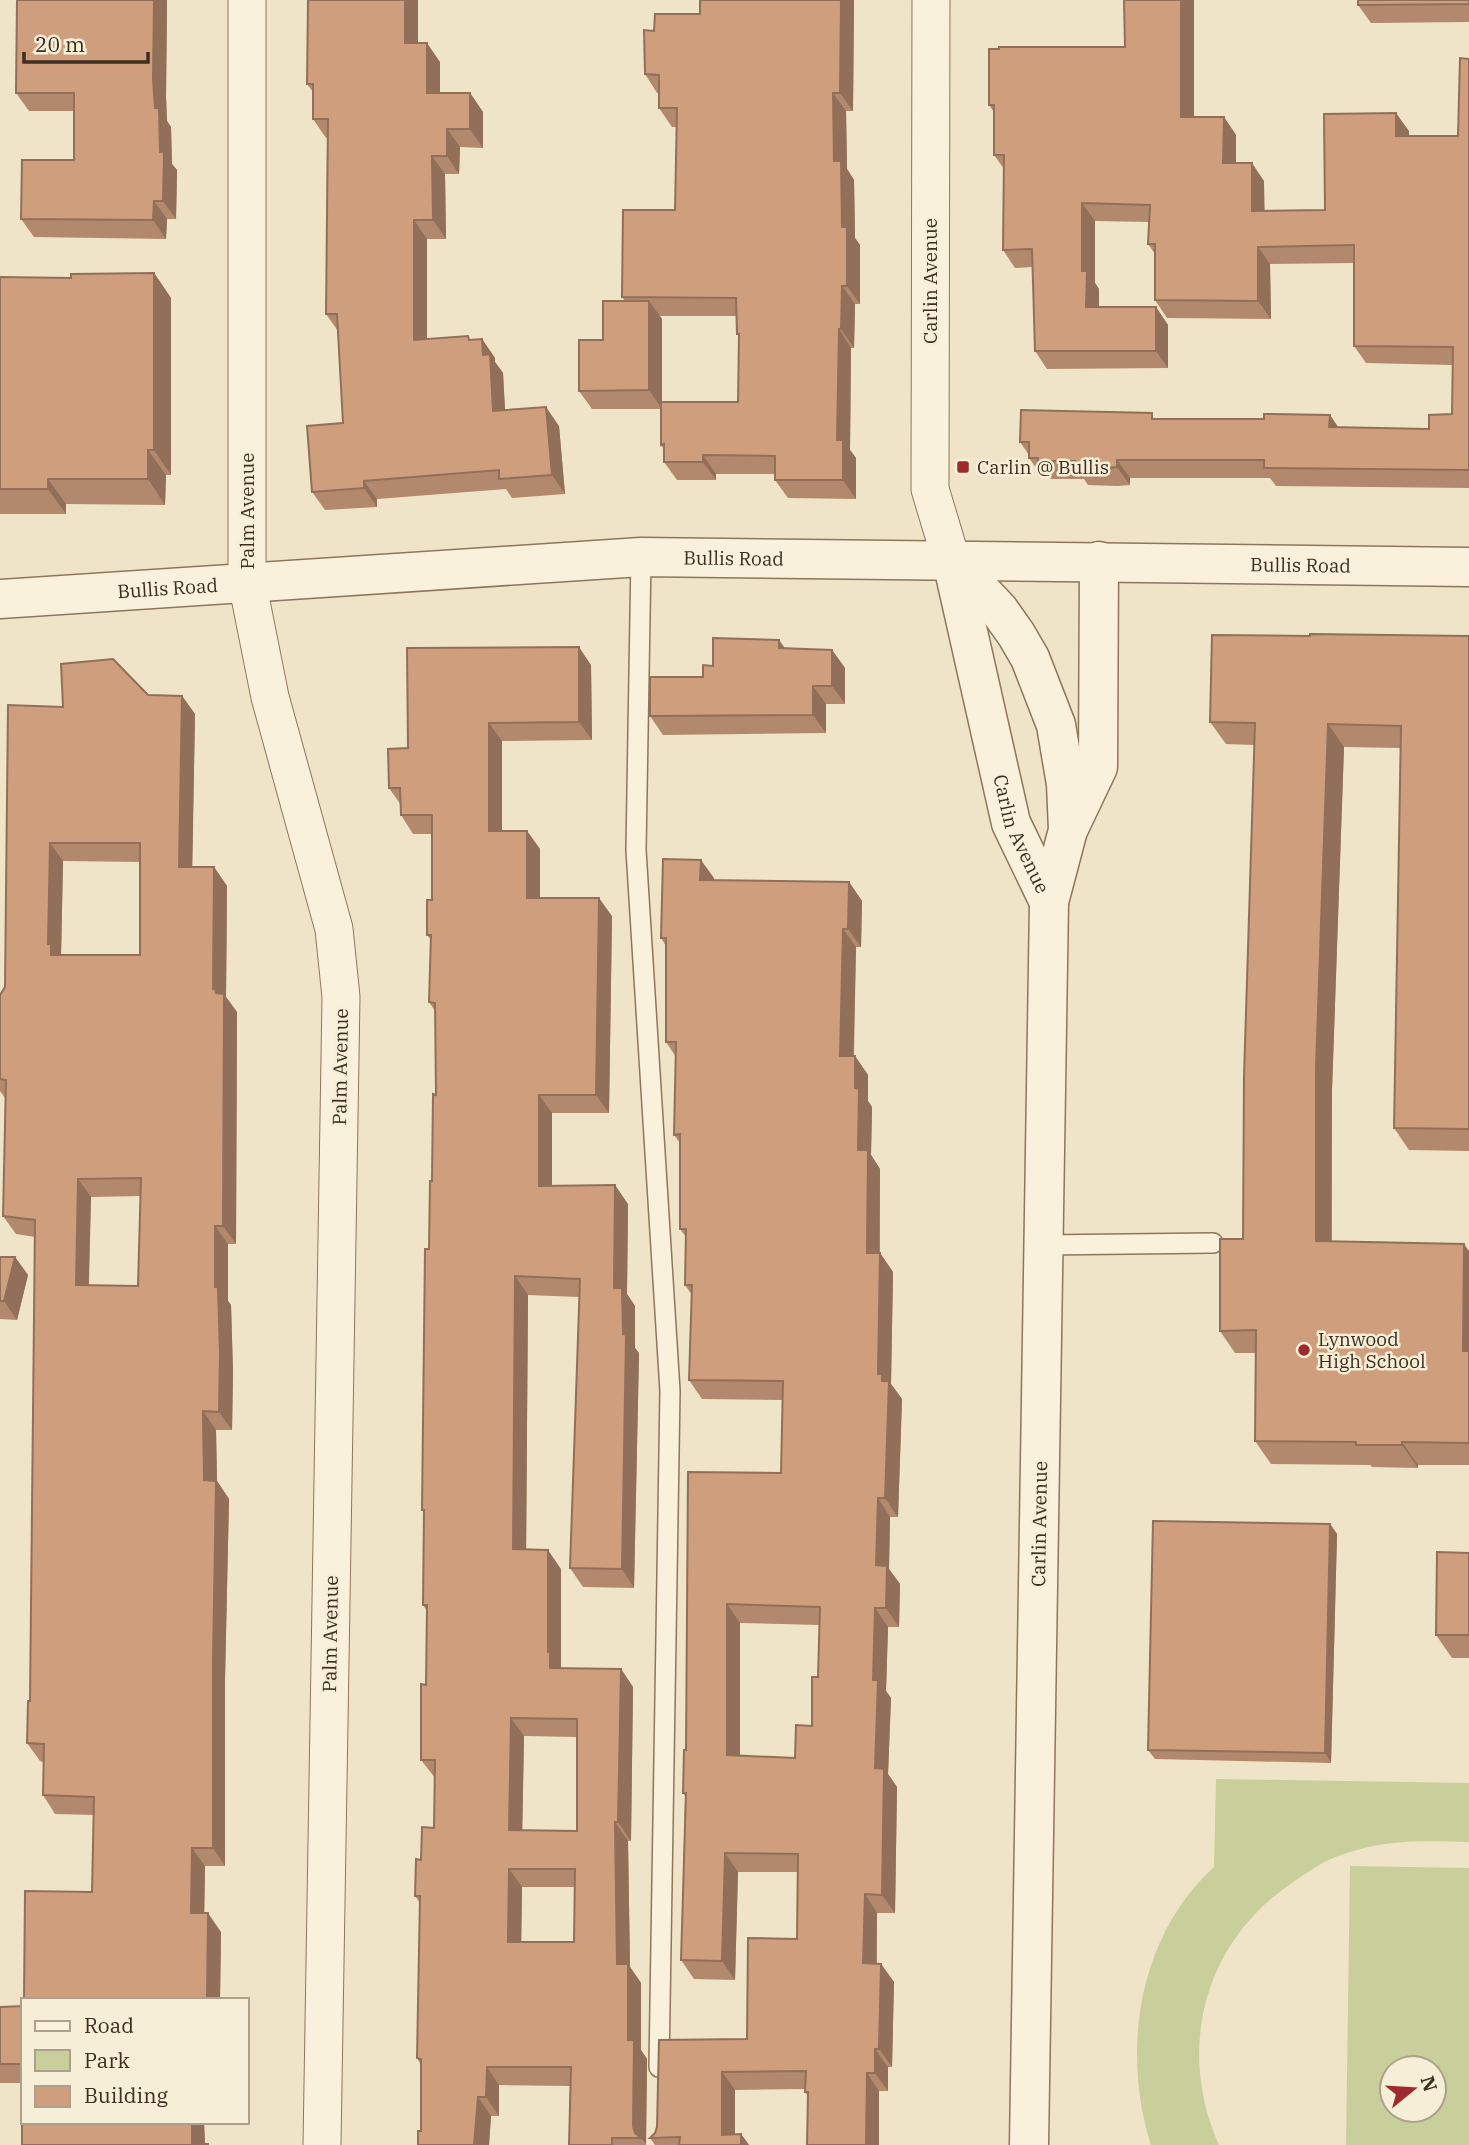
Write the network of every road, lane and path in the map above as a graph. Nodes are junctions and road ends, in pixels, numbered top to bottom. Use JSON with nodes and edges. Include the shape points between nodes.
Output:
{"nodes":[{"id":1,"x":247,"y":0,"type":"edge"},
{"id":2,"x":931,"y":0,"type":"edge"},
{"id":3,"x":641,"y":557,"type":"junction"},
{"id":4,"x":951,"y":559,"type":"junction"},
{"id":5,"x":1099,"y":561,"type":"junction"},
{"id":6,"x":1469,"y":567,"type":"edge"},
{"id":7,"x":247,"y":582,"type":"junction"},
{"id":8,"x":0,"y":598,"type":"edge"},
{"id":9,"x":1068,"y":830,"type":"junction"},
{"id":10,"x":1049,"y":902,"type":"junction"},
{"id":11,"x":1213,"y":1243,"type":"dead end"},
{"id":12,"x":1043,"y":1245,"type":"junction"},
{"id":13,"x":659,"y":2089,"type":"edge"},
{"id":14,"x":322,"y":2145,"type":"edge"},
{"id":15,"x":1028,"y":2145,"type":"edge"}],
"edges":[{"from":1,"to":7,"type":"street","name":"Palm Avenue"},
{"from":2,"to":4,"type":"street","name":"Carlin Avenue","via":[[930,489]]},
{"from":3,"to":4,"type":"street","name":"Bullis Road"},
{"from":3,"to":7,"type":"street","name":"Bullis Road"},
{"from":3,"to":13,"type":"lane","via":[[636,850],[670,1391]]},
{"from":4,"to":5,"type":"street","name":"Bullis Road"},
{"from":4,"to":9,"type":"street","name":"Carlin Avenue","via":[[999,610],[1044,690],[1062,753]]},
{"from":4,"to":10,"type":"street","name":"Carlin Avenue","via":[[1011,823]]},
{"from":5,"to":6,"type":"street","name":"Bullis Road"},
{"from":5,"to":9,"type":"street","via":[[1098,766]]},
{"from":7,"to":8,"type":"street","name":"Bullis Road"},
{"from":7,"to":14,"type":"street","name":"Palm Avenue","via":[[270,697],[340,963]]},
{"from":9,"to":10,"type":"street","name":"Carlin Avenue"},
{"from":10,"to":12,"type":"street","name":"Carlin Avenue"},
{"from":11,"to":12,"type":"lane"},
{"from":12,"to":15,"type":"street","name":"Carlin Avenue"}]}
